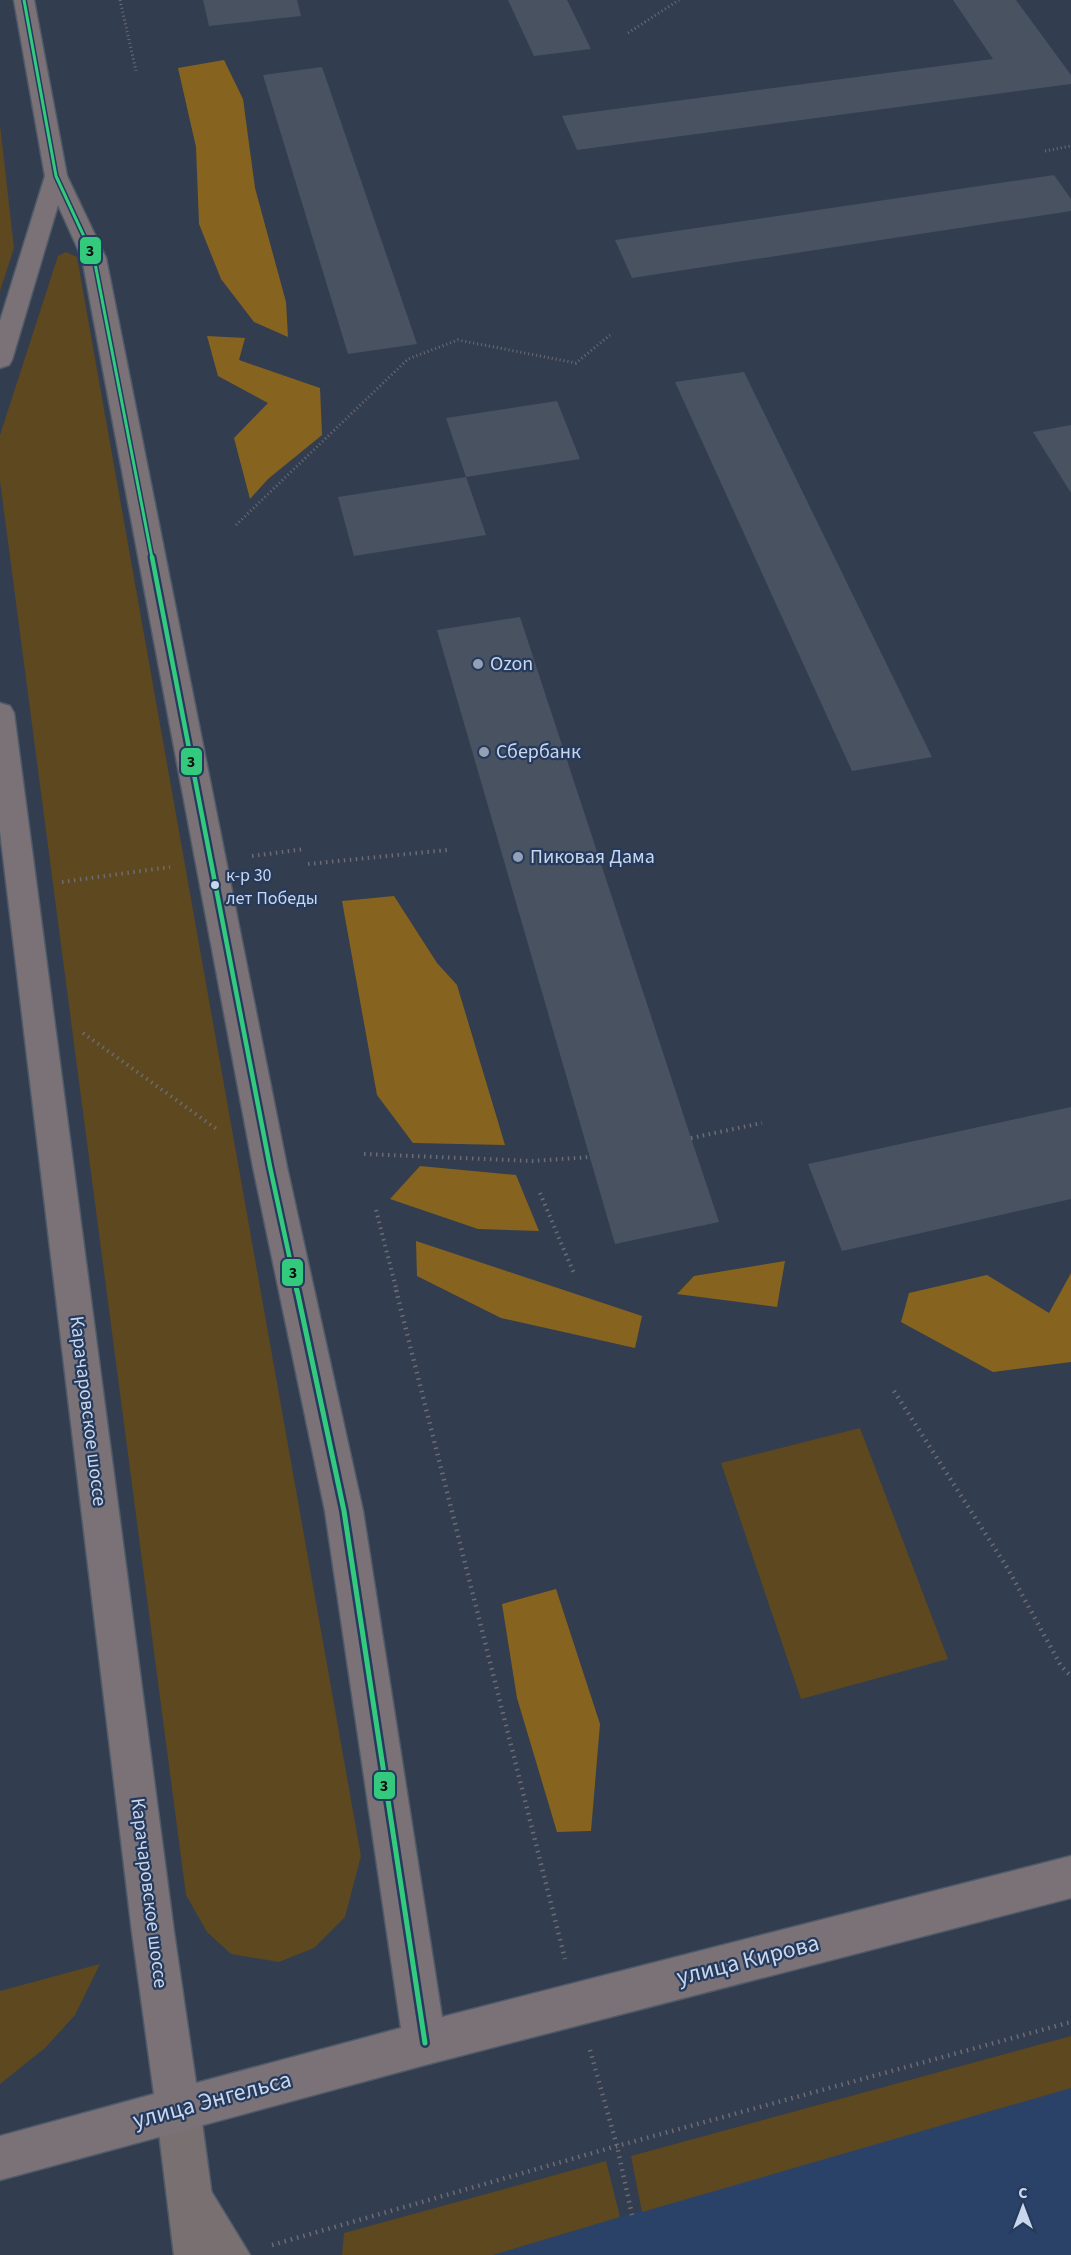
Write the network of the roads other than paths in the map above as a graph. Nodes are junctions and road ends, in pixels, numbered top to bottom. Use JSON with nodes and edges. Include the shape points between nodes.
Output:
{"nodes":[{"id":1,"x":24,"y":0,"type":"edge"},
{"id":2,"x":56,"y":176,"type":"junction"},
{"id":3,"x":0,"y":360,"type":"edge"},
{"id":4,"x":0,"y":713,"type":"edge"},
{"id":5,"x":1071,"y":1877,"type":"edge"},
{"id":6,"x":425,"y":2043,"type":"junction"},
{"id":7,"x":178,"y":2108,"type":"junction"},
{"id":8,"x":0,"y":2158,"type":"edge"},
{"id":9,"x":190,"y":2188,"type":"junction"},
{"id":10,"x":197,"y":2255,"type":"edge"},
{"id":11,"x":233,"y":2255,"type":"edge"}],
"edges":[{"from":1,"to":2,"type":"street"},
{"from":2,"to":3,"type":"street"},
{"from":2,"to":6,"type":"street","via":[[94,258],[270,1167],[344,1511]]},
{"from":4,"to":7,"type":"street","name":"Карачаровское шоссе"},
{"from":5,"to":6,"type":"street","name":"улица Кирова"},
{"from":6,"to":7,"type":"street","name":"улица Энгельса"},
{"from":7,"to":8,"type":"street","name":"улица Энгельса"},
{"from":7,"to":9,"type":"street"},
{"from":9,"to":10,"type":"street"},
{"from":9,"to":11,"type":"lane"}]}
